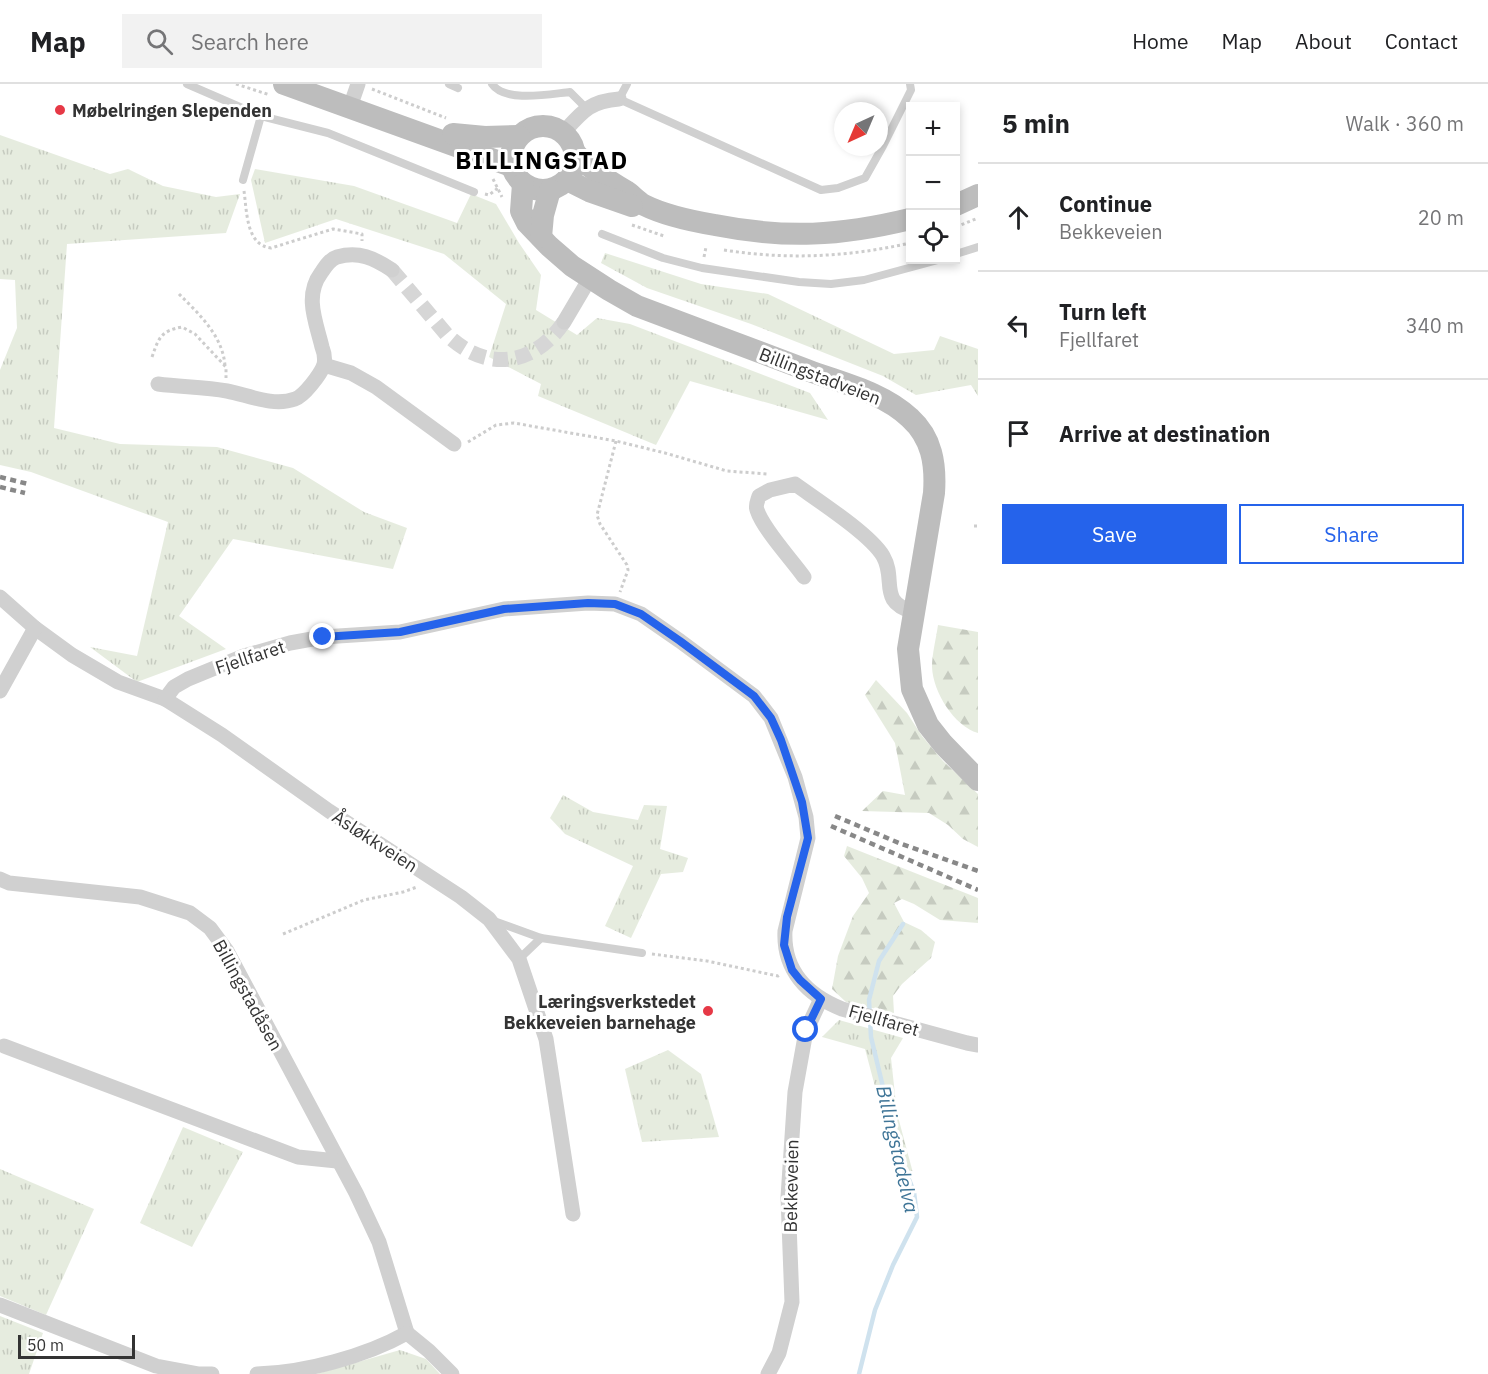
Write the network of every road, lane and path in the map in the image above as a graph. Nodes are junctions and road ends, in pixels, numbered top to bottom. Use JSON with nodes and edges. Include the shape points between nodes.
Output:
{"nodes":[{"id":1,"x":187,"y":84,"type":"edge"},
{"id":2,"x":284,"y":84,"type":"edge"},
{"id":3,"x":307,"y":84,"type":"edge"},
{"id":4,"x":448,"y":84,"type":"edge"},
{"id":5,"x":492,"y":84,"type":"edge"},
{"id":6,"x":627,"y":84,"type":"edge"},
{"id":7,"x":910,"y":84,"type":"edge"},
{"id":8,"x":458,"y":88,"type":"dead end"},
{"id":9,"x":571,"y":88,"type":"edge"},
{"id":10,"x":357,"y":95,"type":"edge"},
{"id":11,"x":619,"y":99,"type":"junction"},
{"id":12,"x":586,"y":108,"type":"junction"},
{"id":13,"x":261,"y":116,"type":"junction"},
{"id":14,"x":449,"y":119,"type":"dead end"},
{"id":15,"x":563,"y":133,"type":"junction"},
{"id":16,"x":519,"y":136,"type":"junction"},
{"id":17,"x":575,"y":153,"type":"junction"},
{"id":18,"x":517,"y":175,"type":"junction"},
{"id":19,"x":243,"y":180,"type":"joint"},
{"id":20,"x":558,"y":185,"type":"junction"},
{"id":21,"x":474,"y":192,"type":"dead end"},
{"id":22,"x":978,"y":195,"type":"edge"},
{"id":23,"x":960,"y":203,"type":"edge"},
{"id":24,"x":642,"y":204,"type":"junction"},
{"id":25,"x":906,"y":220,"type":"edge"},
{"id":26,"x":602,"y":234,"type":"dead end"},
{"id":27,"x":541,"y":237,"type":"junction"},
{"id":28,"x":978,"y":247,"type":"edge"},
{"id":29,"x":960,"y":253,"type":"edge"},
{"id":30,"x":363,"y":254,"type":"junction"},
{"id":31,"x":923,"y":264,"type":"edge"},
{"id":32,"x":392,"y":270,"type":"tunnel mouth"},
{"id":33,"x":590,"y":278,"type":"junction"},
{"id":34,"x":179,"y":294,"type":"dead end"},
{"id":35,"x":564,"y":322,"type":"tunnel mouth"},
{"id":36,"x":152,"y":357,"type":"dead end"},
{"id":37,"x":324,"y":365,"type":"junction"},
{"id":38,"x":226,"y":367,"type":"junction"},
{"id":39,"x":158,"y":384,"type":"dead end"},
{"id":40,"x":226,"y":391,"type":"junction"},
{"id":41,"x":616,"y":441,"type":"junction"},
{"id":42,"x":454,"y":444,"type":"joint"},
{"id":43,"x":795,"y":484,"type":"junction"},
{"id":44,"x":804,"y":577,"type":"dead end"},
{"id":45,"x":0,"y":597,"type":"edge"},
{"id":46,"x":615,"y":604,"type":"junction"},
{"id":47,"x":914,"y":612,"type":"junction"},
{"id":48,"x":35,"y":628,"type":"junction"},
{"id":49,"x":0,"y":692,"type":"edge"},
{"id":50,"x":165,"y":699,"type":"junction"},
{"id":51,"x":978,"y":780,"type":"edge"},
{"id":52,"x":0,"y":879,"type":"edge"},
{"id":53,"x":435,"y":880,"type":"junction"},
{"id":54,"x":489,"y":919,"type":"junction"},
{"id":55,"x":283,"y":934,"type":"dead end"},
{"id":56,"x":541,"y":938,"type":"junction"},
{"id":57,"x":642,"y":953,"type":"joint"},
{"id":58,"x":519,"y":959,"type":"junction"},
{"id":59,"x":792,"y":970,"type":"junction"},
{"id":60,"x":821,"y":999,"type":"junction"},
{"id":61,"x":978,"y":1045,"type":"edge"},
{"id":62,"x":4,"y":1046,"type":"dead end"},
{"id":63,"x":337,"y":1161,"type":"junction"},
{"id":64,"x":573,"y":1214,"type":"dead end"},
{"id":65,"x":0,"y":1305,"type":"edge"},
{"id":66,"x":407,"y":1333,"type":"junction"},
{"id":67,"x":173,"y":1371,"type":"edge"},
{"id":68,"x":213,"y":1374,"type":"edge"},
{"id":69,"x":257,"y":1374,"type":"edge"},
{"id":70,"x":452,"y":1374,"type":"edge"},
{"id":71,"x":768,"y":1374,"type":"edge"}],
"edges":[{"from":1,"to":13,"type":"lane"},
{"from":2,"to":10,"type":"main road"},
{"from":3,"to":10,"type":"main road"},
{"from":4,"to":8,"type":"lane"},
{"from":5,"to":9,"type":"lane","via":[[521,97]]},
{"from":6,"to":11,"type":"lane"},
{"from":7,"to":11,"type":"lane","via":[[911,90],[865,178],[821,190]]},
{"from":9,"to":12,"type":"lane"},
{"from":10,"to":14,"type":"path"},
{"from":10,"to":16,"type":"main road","via":[[455,134]]},
{"from":10,"to":18,"type":"main road"},
{"from":11,"to":12,"type":"street","via":[[602,100]]},
{"from":12,"to":15,"type":"street"},
{"from":13,"to":19,"type":"lane"},
{"from":13,"to":21,"type":"lane","via":[[328,133]]},
{"from":15,"to":16,"type":"main road","via":[[541,126]]},
{"from":15,"to":17,"type":"main road"},
{"from":16,"to":18,"type":"main road","via":[[512,150]]},
{"from":17,"to":20,"type":"main road","via":[[574,167]]},
{"from":17,"to":24,"type":"main road"},
{"from":18,"to":20,"type":"main road","via":[[536,190]]},
{"from":18,"to":27,"type":"main road","name":"Billingstadveien","via":[[521,211]]},
{"from":19,"to":30,"type":"path","via":[[251,233],[262,247],[271,248],[333,229],[362,234]]},
{"from":20,"to":24,"type":"main road","via":[[629,206]]},
{"from":20,"to":27,"type":"main road","via":[[543,215]]},
{"from":22,"to":23,"type":"main road"},
{"from":24,"to":25,"type":"main road","via":[[691,220],[782,234],[849,232]]},
{"from":26,"to":31,"type":"lane","via":[[663,258],[702,268],[799,282],[864,280]]},
{"from":27,"to":33,"type":"main road","name":"Billingstadveien"},
{"from":28,"to":29,"type":"lane"},
{"from":30,"to":32,"type":"street"},
{"from":30,"to":37,"type":"street","via":[[333,258],[311,292]]},
{"from":33,"to":35,"type":"street"},
{"from":33,"to":47,"type":"main road","name":"Billingstadveien","via":[[637,306],[873,394],[912,416],[932,453],[936,471]]},
{"from":34,"to":38,"type":"path","via":[[207,322],[225,355]]},
{"from":36,"to":38,"type":"path","via":[[159,339],[168,330],[182,327],[195,334]]},
{"from":37,"to":40,"type":"street","via":[[306,392],[295,399],[268,401]]},
{"from":37,"to":42,"type":"street","via":[[376,387]]},
{"from":38,"to":40,"type":"path"},
{"from":39,"to":40,"type":"street"},
{"from":41,"to":42,"type":"path","via":[[514,423],[496,424],[460,447]]},
{"from":41,"to":43,"type":"path","via":[[727,471],[774,474]]},
{"from":41,"to":46,"type":"path","via":[[597,514],[628,570]]},
{"from":43,"to":44,"type":"street","via":[[770,490],[759,496],[756,504],[769,530]]},
{"from":43,"to":47,"type":"street","via":[[866,537],[888,569],[889,594],[897,605]]},
{"from":45,"to":48,"type":"street","name":"Åsløkkveien"},
{"from":46,"to":50,"type":"street","name":"Fjellfaret","via":[[504,609],[400,632],[290,643],[244,656],[188,679],[174,687]]},
{"from":46,"to":59,"type":"street","name":"Fjellfaret","via":[[641,614],[680,641],[754,696],[771,718],[795,777],[808,838],[785,931],[784,945]]},
{"from":47,"to":51,"type":"main road","name":"Billingstadveien","via":[[908,649],[912,689],[928,725]]},
{"from":48,"to":49,"type":"street"},
{"from":48,"to":50,"type":"street","name":"Åsløkkveien","via":[[118,682]]},
{"from":50,"to":53,"type":"street","name":"Åsløkkveien"},
{"from":52,"to":63,"type":"street","name":"Billingstadåsen","via":[[140,897],[190,913],[210,928],[227,951]]},
{"from":53,"to":54,"type":"street","name":"Åsløkkveien"},
{"from":53,"to":55,"type":"path","via":[[364,900]]},
{"from":54,"to":56,"type":"lane"},
{"from":54,"to":58,"type":"street","name":"Åsløkkveien"},
{"from":56,"to":57,"type":"lane"},
{"from":56,"to":58,"type":"lane"},
{"from":57,"to":59,"type":"path","via":[[778,976]]},
{"from":58,"to":64,"type":"street","name":"Åsløkkveien","via":[[546,1039]]},
{"from":59,"to":60,"type":"street","name":"Fjellfaret"},
{"from":60,"to":61,"type":"street","name":"Fjellfaret","via":[[842,1009]]},
{"from":60,"to":71,"type":"street","name":"Bekkeveien","via":[[806,1030],[795,1092],[788,1197],[792,1302],[779,1353]]},
{"from":62,"to":63,"type":"street","via":[[298,1157]]},
{"from":63,"to":66,"type":"street","name":"Billingstadåsen","via":[[379,1242]]},
{"from":65,"to":67,"type":"street"},
{"from":66,"to":69,"type":"street","via":[[370,1351],[299,1369]]},
{"from":66,"to":70,"type":"street"},
{"from":67,"to":68,"type":"street"}]}
